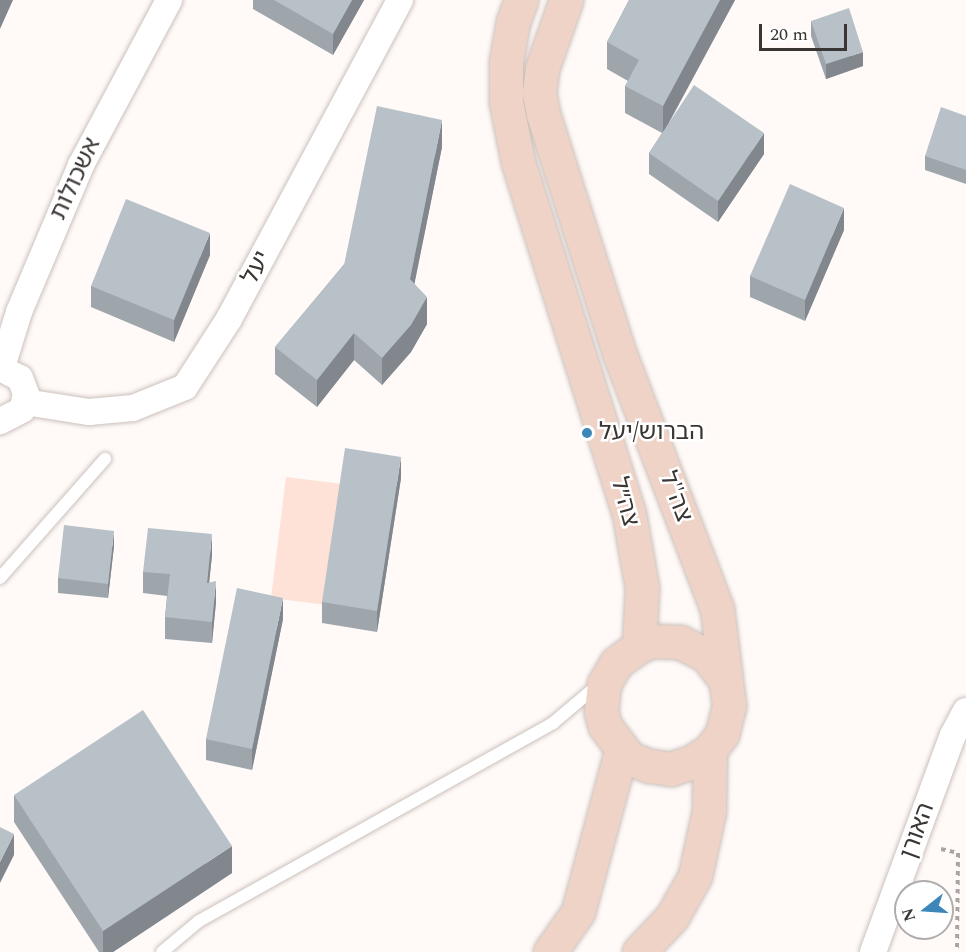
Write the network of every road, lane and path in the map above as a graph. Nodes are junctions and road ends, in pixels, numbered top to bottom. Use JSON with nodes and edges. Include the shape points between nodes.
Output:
{"nodes":[{"id":1,"x":169,"y":0,"type":"edge"},
{"id":2,"x":400,"y":0,"type":"edge"},
{"id":3,"x":521,"y":0,"type":"edge"},
{"id":4,"x":566,"y":0,"type":"edge"},
{"id":5,"x":1,"y":368,"type":"edge"},
{"id":6,"x":25,"y":402,"type":"junction"},
{"id":7,"x":0,"y":421,"type":"edge"},
{"id":8,"x":105,"y":459,"type":"dead end"},
{"id":9,"x":0,"y":578,"type":"edge"},
{"id":10,"x":639,"y":645,"type":"junction"},
{"id":11,"x":610,"y":671,"type":"junction"},
{"id":12,"x":723,"y":677,"type":"junction"},
{"id":13,"x":572,"y":706,"type":"junction"},
{"id":14,"x":966,"y":711,"type":"edge"},
{"id":15,"x":613,"y":739,"type":"junction"},
{"id":16,"x":710,"y":750,"type":"junction"},
{"id":17,"x":958,"y":853,"type":"dead end"},
{"id":18,"x":162,"y":952,"type":"edge"},
{"id":19,"x":550,"y":952,"type":"edge"},
{"id":20,"x":639,"y":952,"type":"edge"},
{"id":21,"x":873,"y":952,"type":"edge"},
{"id":22,"x":957,"y":952,"type":"edge"}],
"edges":[{"from":1,"to":5,"type":"street","name":"אשכולות","via":[[81,165],[19,312]]},
{"from":2,"to":6,"type":"street","name":"יעל","via":[[230,319],[185,387],[133,408],[89,412]]},
{"from":3,"to":10,"type":"main road","name":"צה״ל","via":[[506,62],[506,102],[518,162],[628,514],[642,588]]},
{"from":4,"to":12,"type":"main road","name":"צה\"ל","via":[[542,69],[539,93],[543,114],[621,355],[717,609]]},
{"from":5,"to":6,"type":"street","via":[[20,378]]},
{"from":6,"to":7,"type":"street","via":[[15,416]]},
{"from":8,"to":9,"type":"lane"},
{"from":10,"to":11,"type":"main road"},
{"from":10,"to":12,"type":"main road","via":[[666,640],[687,644],[706,655]]},
{"from":11,"to":13,"type":"lane"},
{"from":11,"to":15,"type":"main road","via":[[601,698]]},
{"from":12,"to":16,"type":"main road","name":"צה\"ל","via":[[728,716],[722,734]]},
{"from":13,"to":15,"type":"lane","via":[[592,711]]},
{"from":13,"to":18,"type":"lane","via":[[553,723],[199,921]]},
{"from":14,"to":21,"type":"street","name":"האורן","via":[[953,735]]},
{"from":15,"to":16,"type":"main road","via":[[639,763],[671,769]]},
{"from":15,"to":19,"type":"main road","via":[[578,912]]},
{"from":16,"to":20,"type":"main road","name":"צה\"ל","via":[[709,811],[695,876],[672,917]]},
{"from":17,"to":22,"type":"path"}]}
